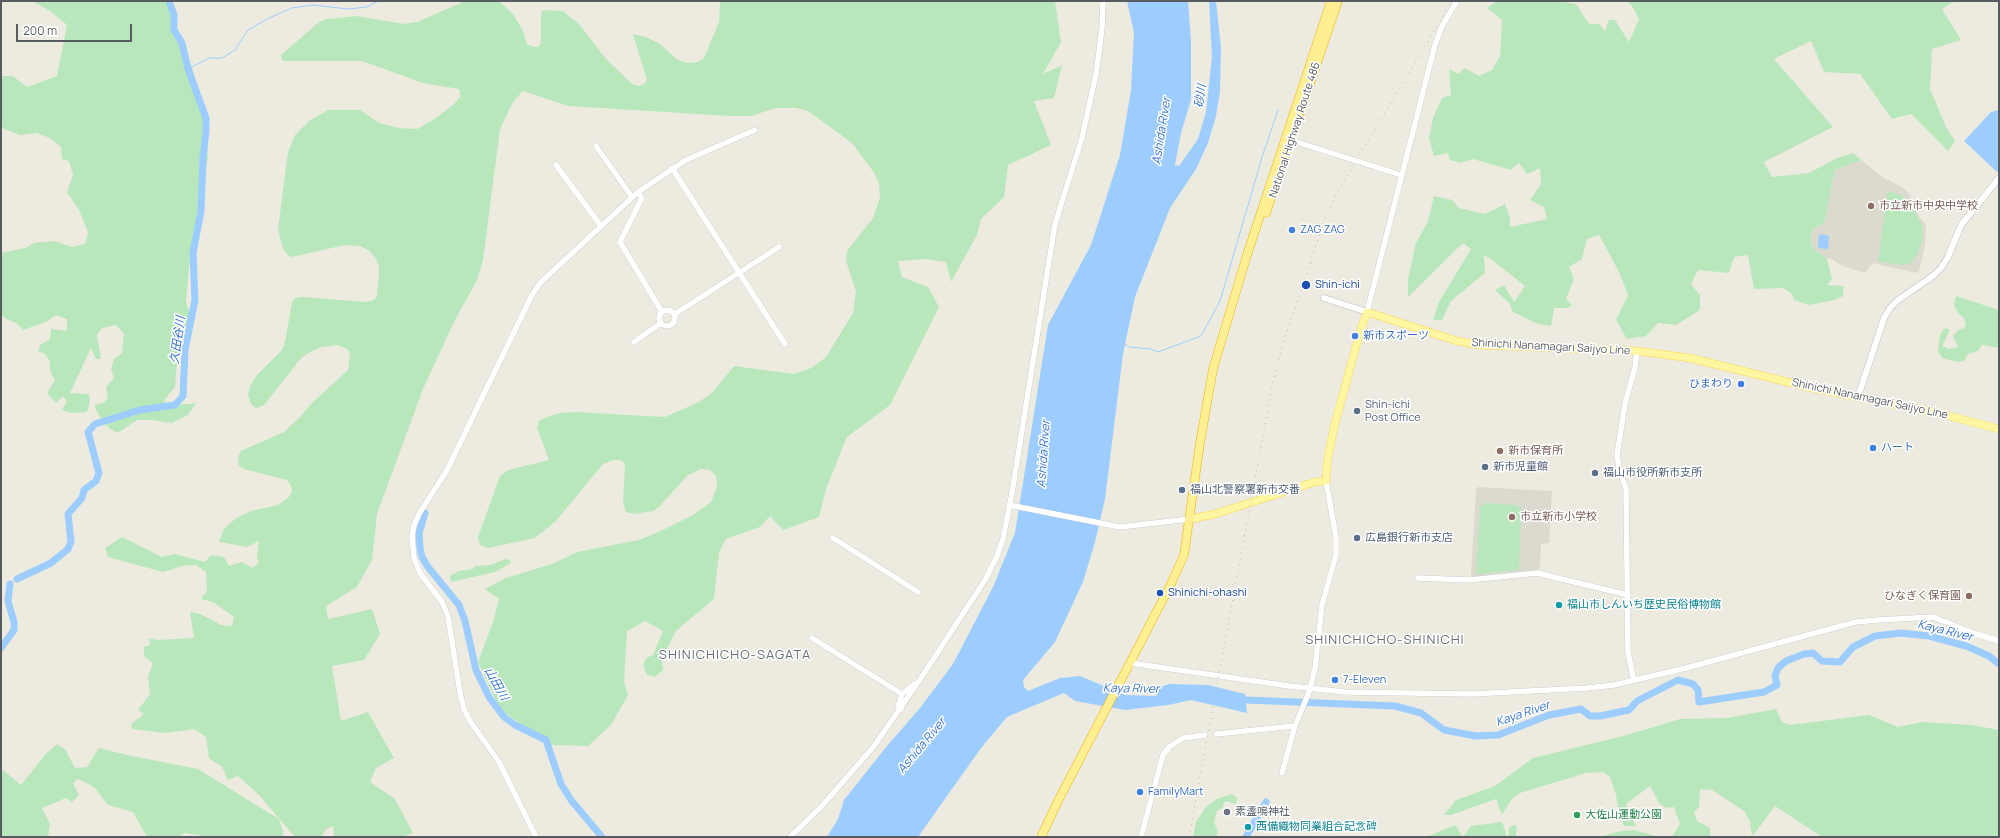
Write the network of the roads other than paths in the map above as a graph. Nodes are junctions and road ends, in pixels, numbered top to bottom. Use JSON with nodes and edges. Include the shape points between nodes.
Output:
{"nodes":[{"id":1,"x":1103,"y":1,"type":"edge"},
{"id":2,"x":1331,"y":1,"type":"edge"},
{"id":3,"x":1338,"y":1,"type":"edge"},
{"id":4,"x":1457,"y":1,"type":"edge"},
{"id":5,"x":755,"y":130,"type":"dead end"},
{"id":6,"x":1289,"y":140,"type":"junction"},
{"id":7,"x":596,"y":146,"type":"dead end"},
{"id":8,"x":556,"y":165,"type":"dead end"},
{"id":9,"x":672,"y":168,"type":"junction"},
{"id":10,"x":1402,"y":176,"type":"junction"},
{"id":11,"x":1999,"y":178,"type":"edge"},
{"id":12,"x":638,"y":192,"type":"junction"},
{"id":13,"x":632,"y":197,"type":"junction"},
{"id":14,"x":601,"y":226,"type":"junction"},
{"id":15,"x":779,"y":247,"type":"dead end"},
{"id":16,"x":738,"y":273,"type":"junction"},
{"id":17,"x":1324,"y":298,"type":"dead end"},
{"id":18,"x":662,"y":312,"type":"junction"},
{"id":19,"x":1368,"y":312,"type":"junction"},
{"id":20,"x":675,"y":314,"type":"junction"},
{"id":21,"x":661,"y":322,"type":"junction"},
{"id":22,"x":634,"y":342,"type":"dead end"},
{"id":23,"x":786,"y":344,"type":"dead end"},
{"id":24,"x":1637,"y":351,"type":"junction"},
{"id":25,"x":1858,"y":397,"type":"junction"},
{"id":26,"x":1999,"y":429,"type":"edge"},
{"id":27,"x":1326,"y":481,"type":"junction"},
{"id":28,"x":1009,"y":505,"type":"junction"},
{"id":29,"x":1190,"y":519,"type":"junction"},
{"id":30,"x":833,"y":538,"type":"dead end"},
{"id":31,"x":1418,"y":578,"type":"dead end"},
{"id":32,"x":918,"y":592,"type":"dead end"},
{"id":33,"x":1628,"y":595,"type":"junction"},
{"id":34,"x":812,"y":638,"type":"dead end"},
{"id":35,"x":1999,"y":641,"type":"edge"},
{"id":36,"x":1130,"y":663,"type":"junction"},
{"id":37,"x":1634,"y":681,"type":"junction"},
{"id":38,"x":918,"y":683,"type":"junction"},
{"id":39,"x":1310,"y":690,"type":"junction"},
{"id":40,"x":902,"y":694,"type":"junction"},
{"id":41,"x":901,"y":709,"type":"junction"},
{"id":42,"x":1295,"y":726,"type":"junction"},
{"id":43,"x":1216,"y":734,"type":"dead end"},
{"id":44,"x":1205,"y":735,"type":"dead end"},
{"id":45,"x":1282,"y":773,"type":"dead end"},
{"id":46,"x":536,"y":837,"type":"edge"},
{"id":47,"x":790,"y":837,"type":"edge"},
{"id":48,"x":1041,"y":837,"type":"edge"},
{"id":49,"x":1140,"y":837,"type":"edge"}],
"edges":[{"from":1,"to":28,"type":"street","via":[[1099,53],[1089,108],[1055,224]]},
{"from":2,"to":6,"type":"highway","name":"National Highway Route 486"},
{"from":3,"to":6,"type":"highway","name":"National Highway Route 486"},
{"from":4,"to":10,"type":"street","via":[[1442,26],[1435,45]]},
{"from":5,"to":9,"type":"street"},
{"from":6,"to":10,"type":"street"},
{"from":6,"to":29,"type":"highway","name":"National Highway Route 486","via":[[1246,258],[1213,370]]},
{"from":7,"to":13,"type":"street"},
{"from":8,"to":14,"type":"street"},
{"from":9,"to":12,"type":"street"},
{"from":9,"to":16,"type":"street"},
{"from":10,"to":19,"type":"street"},
{"from":11,"to":25,"type":"main road","via":[[1961,225],[1941,268],[1890,308],[1884,318]]},
{"from":12,"to":13,"type":"street"},
{"from":12,"to":18,"type":"street","via":[[642,198],[620,242]]},
{"from":13,"to":14,"type":"street"},
{"from":14,"to":46,"type":"street","via":[[552,271],[532,295],[446,472],[420,512],[412,536],[414,558],[420,573],[442,602],[448,616],[464,709],[499,762]]},
{"from":15,"to":16,"type":"street"},
{"from":16,"to":20,"type":"street"},
{"from":16,"to":23,"type":"street"},
{"from":17,"to":19,"type":"main road"},
{"from":18,"to":20,"type":"street","via":[[669,310]]},
{"from":18,"to":21,"type":"street","via":[[659,318]]},
{"from":19,"to":24,"type":"main road","name":"Shinichi Nanamagari Saijyo Line","via":[[1457,342]]},
{"from":19,"to":27,"type":"main road","via":[[1360,332],[1334,427],[1326,463]]},
{"from":20,"to":21,"type":"street","via":[[674,322],[670,326],[665,326]]},
{"from":21,"to":22,"type":"street"},
{"from":24,"to":25,"type":"main road","name":"Shinichi Nanamagari Saijyo Line","via":[[1690,358]]},
{"from":24,"to":33,"type":"street","via":[[1617,455],[1626,489]]},
{"from":25,"to":26,"type":"main road","name":"Shinichi Nanamagari Saijyo Line","via":[[1938,413]]},
{"from":27,"to":29,"type":"main road"},
{"from":27,"to":39,"type":"street","via":[[1336,537],[1336,555],[1322,605]]},
{"from":28,"to":29,"type":"street","via":[[1120,526]]},
{"from":28,"to":38,"type":"street","via":[[1003,539],[985,580]]},
{"from":29,"to":36,"type":"highway","name":"National Highway Route 486","via":[[1179,570]]},
{"from":30,"to":32,"type":"street"},
{"from":31,"to":33,"type":"street","via":[[1469,580],[1537,573]]},
{"from":33,"to":37,"type":"street","via":[[1628,652]]},
{"from":34,"to":40,"type":"street"},
{"from":35,"to":37,"type":"street","via":[[1933,617],[1856,622]]},
{"from":36,"to":39,"type":"street"},
{"from":36,"to":48,"type":"highway","name":"National Highway Route 486"},
{"from":37,"to":39,"type":"street","via":[[1587,688],[1472,694]]},
{"from":38,"to":40,"type":"street"},
{"from":38,"to":41,"type":"street"},
{"from":39,"to":42,"type":"street"},
{"from":40,"to":41,"type":"street","via":[[898,706]]},
{"from":41,"to":47,"type":"street","via":[[843,782]]},
{"from":42,"to":43,"type":"street"},
{"from":42,"to":45,"type":"street"},
{"from":44,"to":49,"type":"street","via":[[1183,738],[1169,747],[1163,755]]}]}
